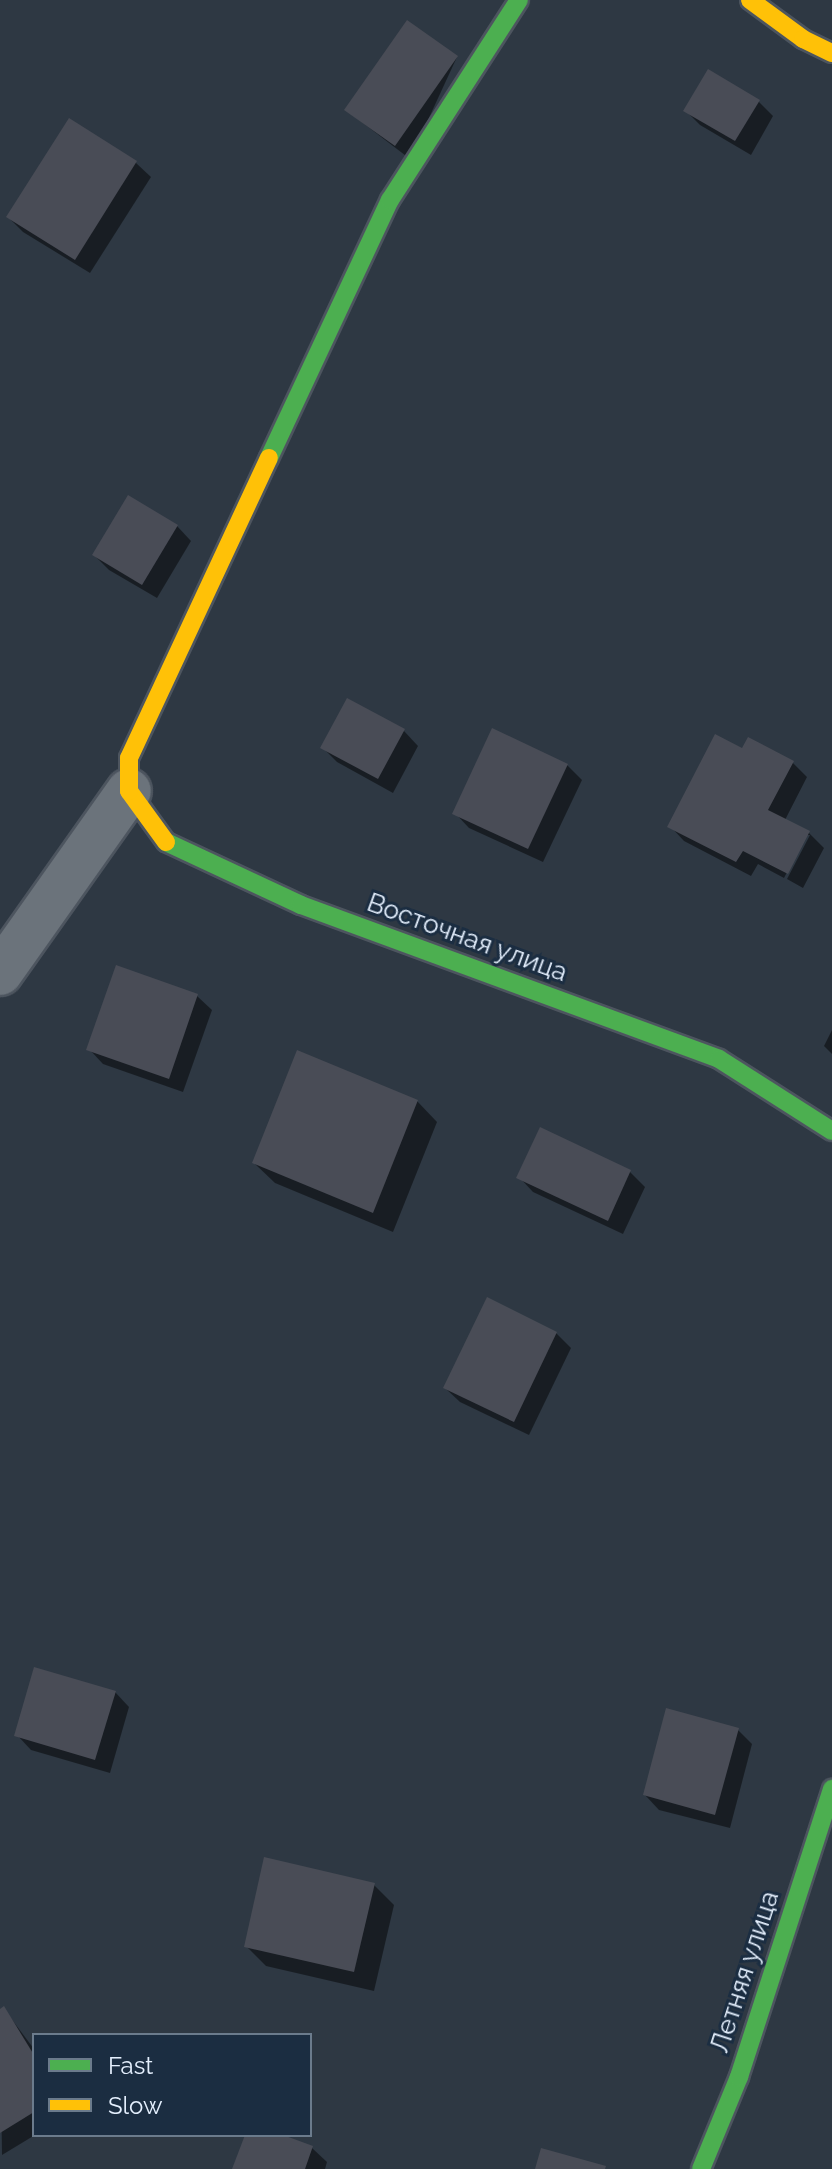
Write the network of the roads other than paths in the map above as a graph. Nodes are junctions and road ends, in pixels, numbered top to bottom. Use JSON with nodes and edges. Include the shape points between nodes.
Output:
{"nodes":[{"id":1,"x":519,"y":0,"type":"edge"},
{"id":2,"x":750,"y":0,"type":"edge"},
{"id":3,"x":832,"y":53,"type":"edge"},
{"id":4,"x":129,"y":774,"type":"junction"},
{"id":5,"x":0,"y":973,"type":"edge"},
{"id":6,"x":832,"y":1131,"type":"edge"},
{"id":7,"x":832,"y":1789,"type":"edge"},
{"id":8,"x":701,"y":2169,"type":"edge"}],
"edges":[{"from":1,"to":4,"type":"street","via":[[390,200]]},
{"from":2,"to":3,"type":"street"},
{"from":4,"to":5,"type":"street"},
{"from":4,"to":6,"type":"street","name":"Восточная улица","via":[[169,846],[301,905],[719,1059]]},
{"from":7,"to":8,"type":"street","name":"Летняя улица","via":[[739,2077]]}]}
